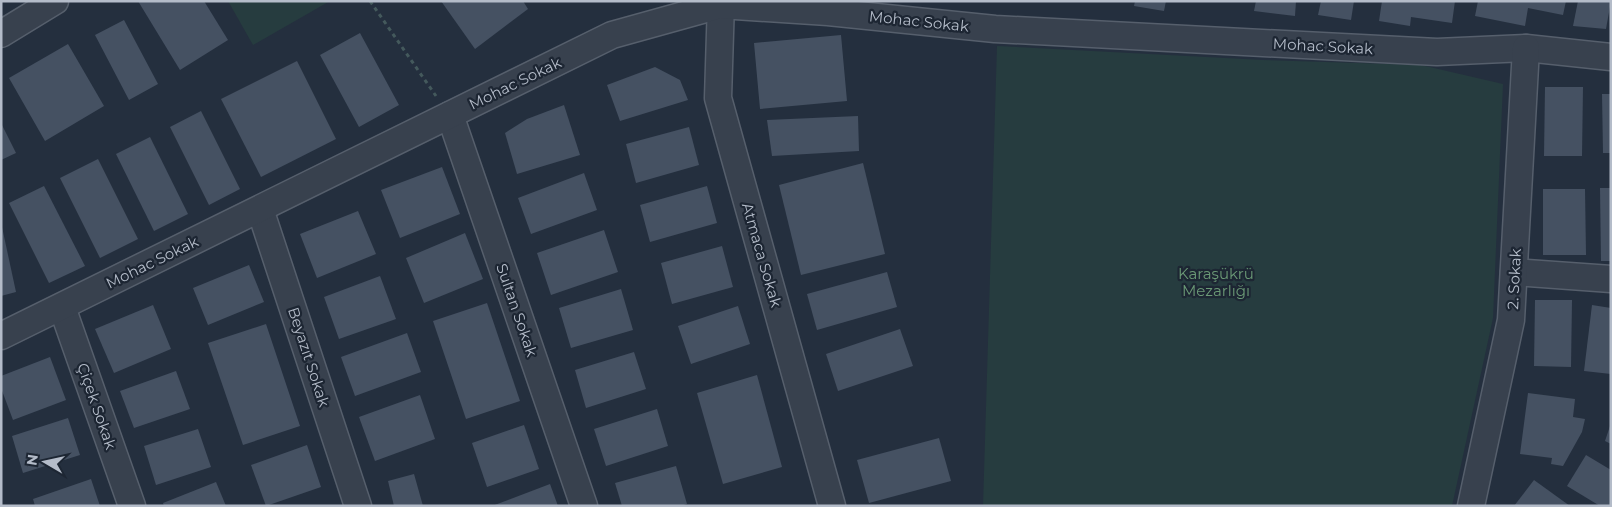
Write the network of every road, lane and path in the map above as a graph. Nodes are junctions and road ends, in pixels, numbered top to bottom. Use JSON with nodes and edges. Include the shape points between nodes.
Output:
{"nodes":[{"id":1,"x":55,"y":1,"type":"edge"},
{"id":2,"x":370,"y":1,"type":"edge"},
{"id":3,"x":721,"y":3,"type":"edge"},
{"id":4,"x":1,"y":34,"type":"edge"},
{"id":5,"x":1526,"y":48,"type":"junction"},
{"id":6,"x":1611,"y":57,"type":"edge"},
{"id":7,"x":450,"y":115,"type":"junction"},
{"id":8,"x":260,"y":209,"type":"junction"},
{"id":9,"x":1514,"y":272,"type":"junction"},
{"id":10,"x":1611,"y":279,"type":"edge"},
{"id":11,"x":62,"y":307,"type":"junction"},
{"id":12,"x":1,"y":336,"type":"edge"},
{"id":13,"x":132,"y":506,"type":"edge"},
{"id":14,"x":358,"y":506,"type":"edge"},
{"id":15,"x":584,"y":506,"type":"edge"},
{"id":16,"x":832,"y":506,"type":"edge"},
{"id":17,"x":1471,"y":506,"type":"edge"}],
"edges":[{"from":1,"to":4,"type":"street"},
{"from":2,"to":7,"type":"path"},
{"from":3,"to":5,"type":"street","name":"Mohac Sokak","via":[[995,29],[1437,52]]},
{"from":3,"to":7,"type":"street","name":"Mohac Sokak","via":[[612,35]]},
{"from":3,"to":16,"type":"street","name":"Atmaca Sokak","via":[[718,98]]},
{"from":5,"to":6,"type":"street","name":"Mohac Sokak"},
{"from":5,"to":9,"type":"street","name":"2. Sokak"},
{"from":7,"to":8,"type":"street","name":"Mohac Sokak"},
{"from":7,"to":15,"type":"street","name":"Sultan Sokak"},
{"from":8,"to":11,"type":"street","name":"Mohac Sokak"},
{"from":8,"to":14,"type":"street","name":"Beyazıt Sokak"},
{"from":9,"to":10,"type":"street"},
{"from":9,"to":17,"type":"street","name":"2. Sokak","via":[[1511,320]]},
{"from":11,"to":12,"type":"street","name":"Mohac Sokak"},
{"from":11,"to":13,"type":"street","name":"Çiçek Sokak"}]}
